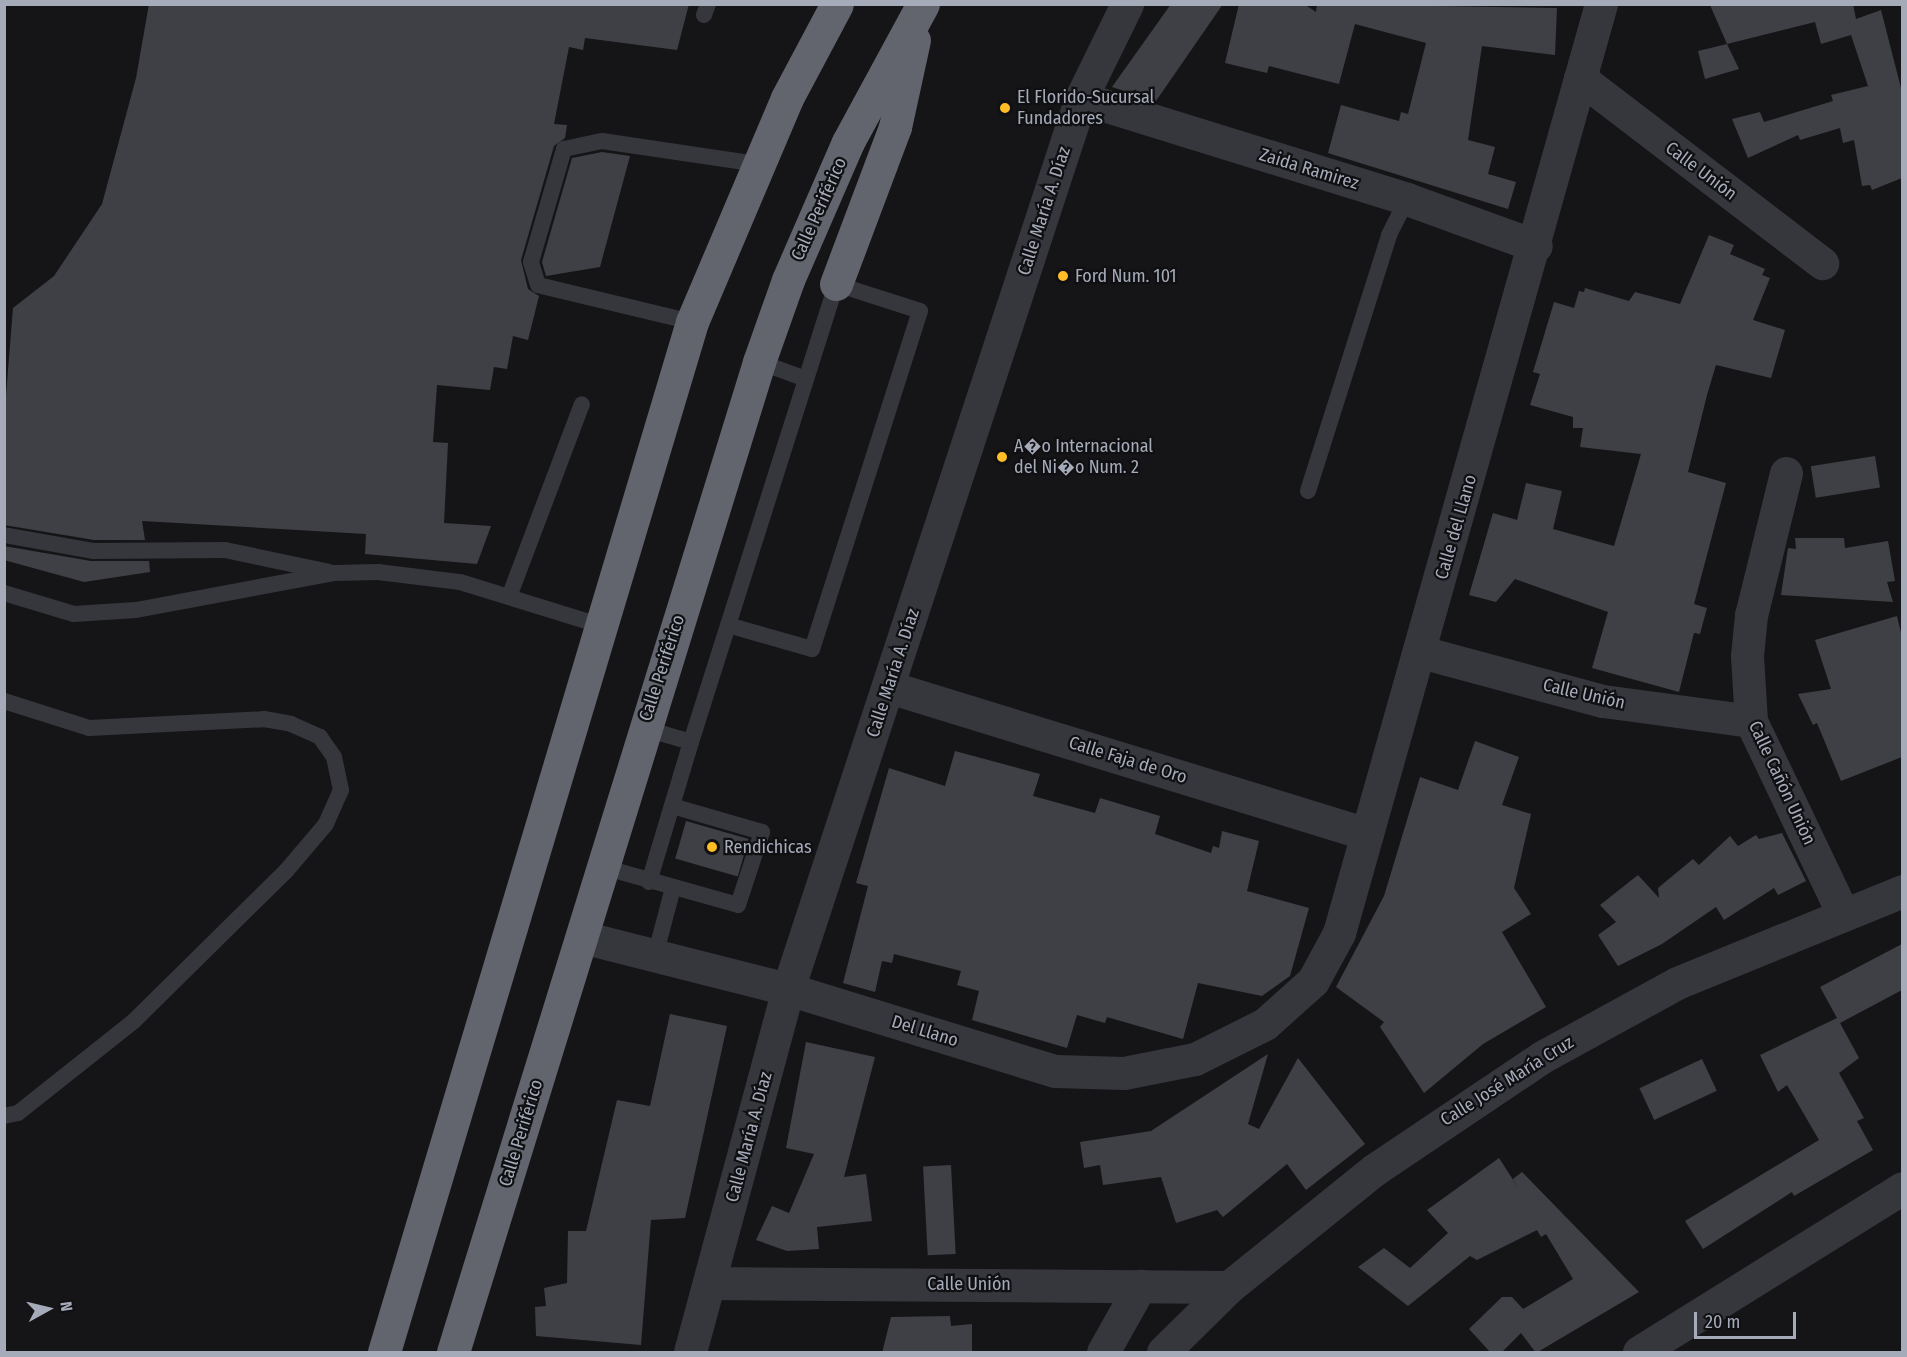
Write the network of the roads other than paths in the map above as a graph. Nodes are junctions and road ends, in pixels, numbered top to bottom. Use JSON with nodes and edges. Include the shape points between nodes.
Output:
{"nodes":[{"id":1,"x":837,"y":4,"type":"edge"},
{"id":2,"x":1127,"y":4,"type":"edge"},
{"id":3,"x":1601,"y":4,"type":"edge"},
{"id":4,"x":922,"y":7,"type":"edge"},
{"id":5,"x":1580,"y":78,"type":"junction"},
{"id":6,"x":1081,"y":98,"type":"junction"},
{"id":7,"x":758,"y":164,"type":"junction"},
{"id":8,"x":1407,"y":199,"type":"junction"},
{"id":9,"x":1536,"y":246,"type":"junction"},
{"id":10,"x":1822,"y":263,"type":"dead end"},
{"id":11,"x":836,"y":284,"type":"junction"},
{"id":12,"x":692,"y":322,"type":"junction"},
{"id":13,"x":759,"y":362,"type":"junction"},
{"id":14,"x":806,"y":379,"type":"junction"},
{"id":15,"x":582,"y":404,"type":"dead end"},
{"id":16,"x":1786,"y":472,"type":"dead end"},
{"id":17,"x":1308,"y":490,"type":"dead end"},
{"id":18,"x":4,"y":535,"type":"edge"},
{"id":19,"x":334,"y":573,"type":"junction"},
{"id":20,"x":4,"y":594,"type":"edge"},
{"id":21,"x":509,"y":597,"type":"junction"},
{"id":22,"x":599,"y":625,"type":"junction"},
{"id":23,"x":728,"y":625,"type":"junction"},
{"id":24,"x":1421,"y":652,"type":"junction"},
{"id":25,"x":889,"y":687,"type":"junction"},
{"id":26,"x":4,"y":702,"type":"edge"},
{"id":27,"x":1751,"y":721,"type":"junction"},
{"id":28,"x":643,"y":728,"type":"junction"},
{"id":29,"x":691,"y":742,"type":"junction"},
{"id":30,"x":672,"y":806,"type":"junction"},
{"id":31,"x":1367,"y":834,"type":"junction"},
{"id":32,"x":603,"y":867,"type":"junction"},
{"id":33,"x":649,"y":882,"type":"junction"},
{"id":34,"x":673,"y":888,"type":"junction"},
{"id":35,"x":1902,"y":891,"type":"edge"},
{"id":36,"x":1842,"y":912,"type":"junction"},
{"id":37,"x":582,"y":937,"type":"junction"},
{"id":38,"x":655,"y":956,"type":"junction"},
{"id":39,"x":788,"y":988,"type":"junction"},
{"id":40,"x":1265,"y":1024,"type":"joint"},
{"id":41,"x":4,"y":1116,"type":"edge"},
{"id":42,"x":1902,"y":1188,"type":"edge"},
{"id":43,"x":710,"y":1282,"type":"junction"},
{"id":44,"x":1140,"y":1286,"type":"junction"},
{"id":45,"x":1229,"y":1287,"type":"junction"},
{"id":46,"x":384,"y":1353,"type":"edge"},
{"id":47,"x":453,"y":1353,"type":"edge"},
{"id":48,"x":690,"y":1353,"type":"edge"},
{"id":49,"x":1103,"y":1353,"type":"edge"},
{"id":50,"x":1163,"y":1353,"type":"edge"},
{"id":51,"x":1639,"y":1353,"type":"edge"}],
"edges":[{"from":1,"to":7,"type":"highway","via":[[787,98]]},
{"from":2,"to":6,"type":"street","name":"Calle María A. Díaz"},
{"from":3,"to":5,"type":"street","name":"Calle del Llano"},
{"from":4,"to":11,"type":"highway","via":[[895,127]]},
{"from":4,"to":13,"type":"highway","name":"Calle Periférico","via":[[848,142],[788,280]]},
{"from":5,"to":9,"type":"street","name":"Calle del Llano"},
{"from":5,"to":10,"type":"street","name":"Calle Unión"},
{"from":6,"to":8,"type":"street","name":"Zaida Ramirez"},
{"from":6,"to":25,"type":"street","name":"Calle María A. Díaz"},
{"from":7,"to":12,"type":"highway"},
{"from":7,"to":12,"type":"lane","via":[[602,141],[564,149],[531,262],[537,285]]},
{"from":8,"to":9,"type":"street","name":"Zaida Ramirez"},
{"from":8,"to":17,"type":"lane","via":[[1389,235]]},
{"from":9,"to":24,"type":"street","name":"Calle del Llano"},
{"from":11,"to":14,"type":"lane"},
{"from":11,"to":23,"type":"lane","via":[[920,311],[812,649]]},
{"from":12,"to":22,"type":"highway"},
{"from":13,"to":14,"type":"lane"},
{"from":13,"to":28,"type":"highway","name":"Calle Periférico"},
{"from":14,"to":23,"type":"lane"},
{"from":15,"to":21,"type":"lane"},
{"from":16,"to":27,"type":"street","name":"Calle Cañón Unión","via":[[1751,615],[1747,656]]},
{"from":18,"to":19,"type":"lane","via":[[93,551],[225,550]]},
{"from":19,"to":20,"type":"lane","via":[[136,609],[74,614]]},
{"from":19,"to":21,"type":"lane","via":[[378,572],[460,582]]},
{"from":21,"to":22,"type":"lane"},
{"from":22,"to":46,"type":"highway"},
{"from":23,"to":29,"type":"lane"},
{"from":24,"to":27,"type":"street","name":"Calle Unión","via":[[1603,701]]},
{"from":24,"to":31,"type":"street","name":"Calle del Llano"},
{"from":25,"to":31,"type":"street","name":"Calle Faja de Oro"},
{"from":25,"to":39,"type":"street","name":"Calle María A. Díaz"},
{"from":26,"to":41,"type":"lane","via":[[89,728],[264,720],[291,724],[320,737],[334,757],[341,790],[326,824],[286,871],[134,1021],[18,1113]]},
{"from":27,"to":36,"type":"street","name":"Calle Cañón Unión"},
{"from":28,"to":29,"type":"lane"},
{"from":28,"to":32,"type":"highway","name":"Calle Periférico"},
{"from":29,"to":30,"type":"lane"},
{"from":30,"to":33,"type":"lane"},
{"from":30,"to":34,"type":"lane","via":[[762,832],[738,905]]},
{"from":31,"to":40,"type":"street","name":"Calle del Llano","via":[[1334,943],[1313,981]]},
{"from":32,"to":33,"type":"lane"},
{"from":32,"to":37,"type":"highway","name":"Calle Periférico"},
{"from":33,"to":34,"type":"lane"},
{"from":34,"to":38,"type":"lane"},
{"from":35,"to":36,"type":"street","name":"Calle José María Cruz"},
{"from":36,"to":45,"type":"street","name":"Calle José María Cruz","via":[[1677,983],[1532,1063],[1374,1170]]},
{"from":37,"to":38,"type":"street","name":"Del Llano"},
{"from":37,"to":47,"type":"highway","name":"Calle Periférico"},
{"from":38,"to":39,"type":"street","name":"Del Llano"},
{"from":39,"to":40,"type":"street","name":"Del Llano","via":[[1055,1071],[1124,1073],[1195,1059]]},
{"from":39,"to":43,"type":"street","name":"Calle María A. Díaz"},
{"from":42,"to":51,"type":"street"},
{"from":43,"to":44,"type":"street","name":"Calle Unión"},
{"from":43,"to":48,"type":"street","name":"Calle María A. Díaz"},
{"from":44,"to":45,"type":"street","name":"Calle Unión"},
{"from":44,"to":49,"type":"street"},
{"from":45,"to":50,"type":"street","name":"Calle José María Cruz"}]}
